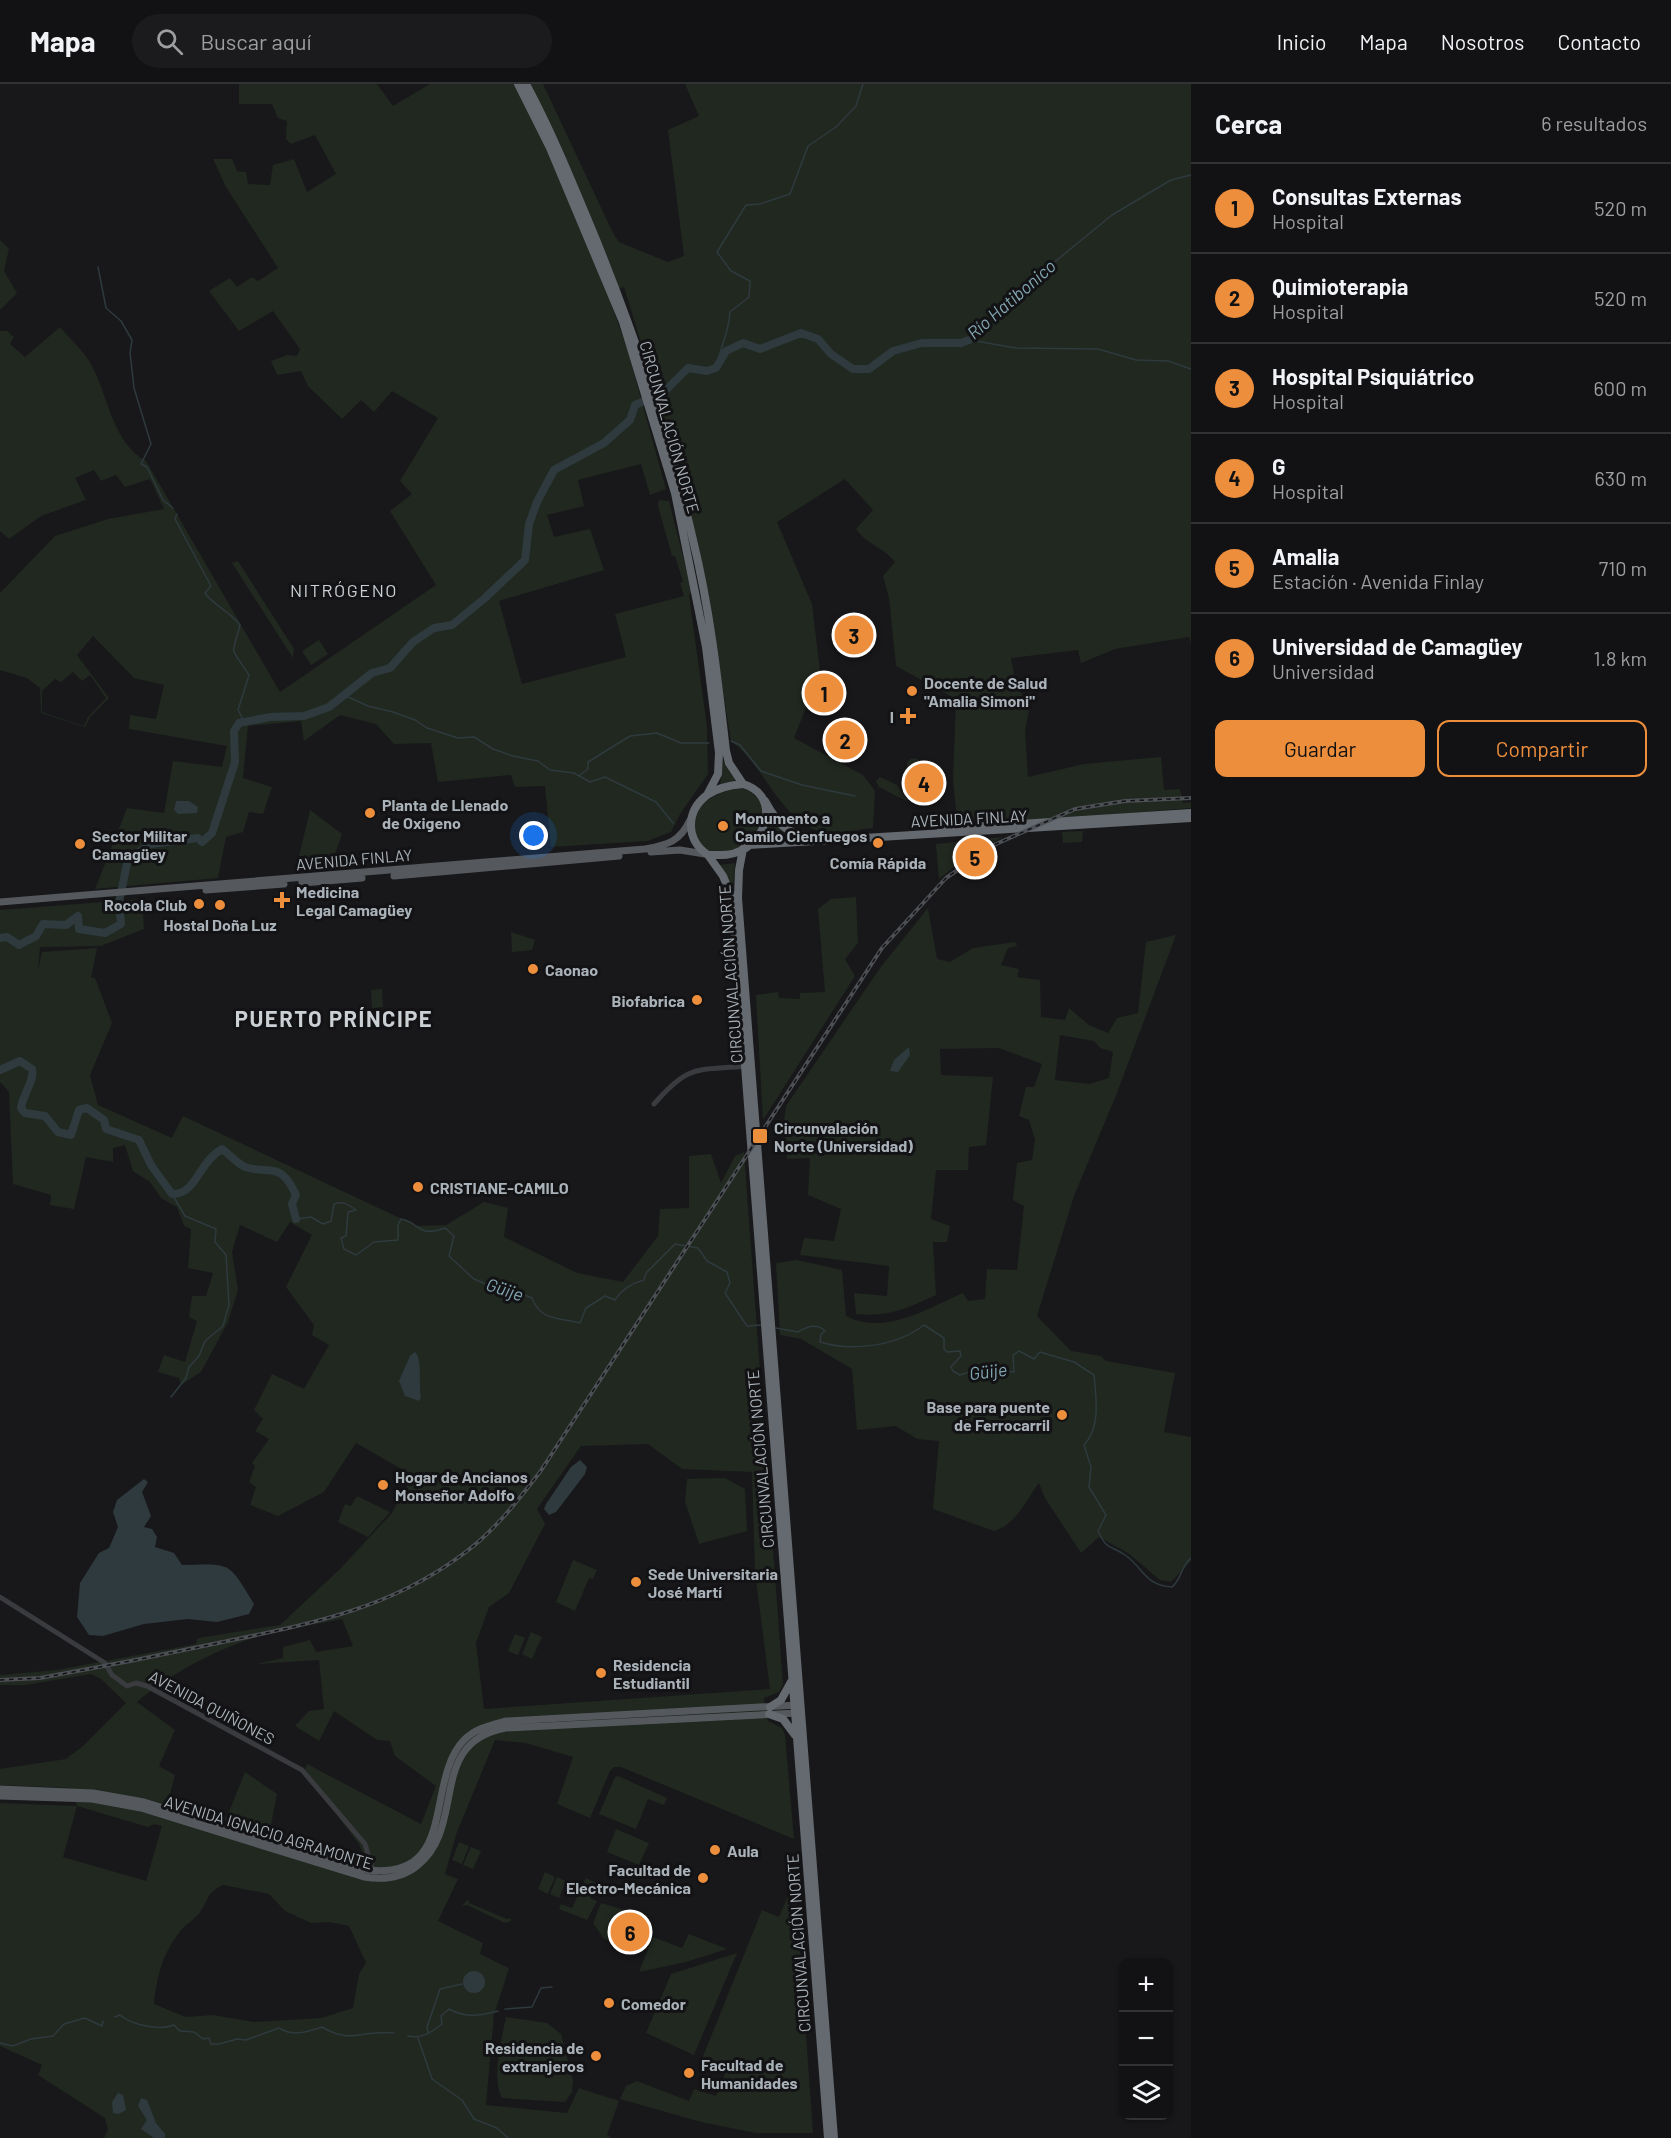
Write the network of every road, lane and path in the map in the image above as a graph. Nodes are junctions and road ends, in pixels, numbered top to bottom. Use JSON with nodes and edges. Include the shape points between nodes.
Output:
{"nodes":[{"id":1,"x":518,"y":84,"type":"edge"},
{"id":2,"x":526,"y":84,"type":"edge"},
{"id":3,"x":646,"y":383,"type":"junction"},
{"id":4,"x":678,"y":492,"type":"junction"},
{"id":5,"x":743,"y":784,"type":"junction"},
{"id":6,"x":707,"y":795,"type":"junction"},
{"id":7,"x":765,"y":801,"type":"junction"},
{"id":8,"x":693,"y":813,"type":"junction"},
{"id":9,"x":1191,"y":813,"type":"edge"},
{"id":10,"x":1191,"y":819,"type":"edge"},
{"id":11,"x":746,"y":847,"type":"junction"},
{"id":12,"x":708,"y":855,"type":"junction"},
{"id":13,"x":128,"y":894,"type":"junction"},
{"id":14,"x":106,"y":896,"type":"junction"},
{"id":15,"x":0,"y":902,"type":"edge"},
{"id":16,"x":0,"y":907,"type":"edge"},
{"id":17,"x":747,"y":1066,"type":"junction"},
{"id":18,"x":654,"y":1104,"type":"dead end"},
{"id":19,"x":768,"y":1332,"type":"junction"},
{"id":20,"x":0,"y":1598,"type":"edge"},
{"id":21,"x":793,"y":1679,"type":"junction"},
{"id":22,"x":798,"y":1709,"type":"junction"},
{"id":23,"x":769,"y":1711,"type":"junction"},
{"id":24,"x":797,"y":1740,"type":"junction"},
{"id":25,"x":0,"y":1789,"type":"edge"},
{"id":26,"x":0,"y":1796,"type":"edge"},
{"id":27,"x":809,"y":1855,"type":"junction"},
{"id":28,"x":373,"y":1871,"type":"junction"},
{"id":29,"x":811,"y":1875,"type":"junction"},
{"id":30,"x":378,"y":1879,"type":"junction"},
{"id":31,"x":828,"y":2138,"type":"edge"},
{"id":32,"x":834,"y":2138,"type":"edge"}],
"edges":[{"from":1,"to":3,"type":"highway","name":"CIRCUNVALACIÓN NORTE","via":[[550,148]]},
{"from":2,"to":3,"type":"highway","name":"CIRCUNVALACIÓN NORTE","via":[[628,320]]},
{"from":3,"to":4,"type":"highway","name":"CIRCUNVALACIÓN NORTE"},
{"from":4,"to":5,"type":"highway","name":"CIRCUNVALACIÓN NORTE","via":[[694,542],[726,751]]},
{"from":4,"to":6,"type":"highway","name":"CIRCUNVALACIÓN NORTE","via":[[706,647],[719,753],[718,774]]},
{"from":5,"to":6,"type":"highway"},
{"from":5,"to":7,"type":"highway","via":[[758,790]]},
{"from":6,"to":8,"type":"highway"},
{"from":7,"to":9,"type":"highway","name":"AVENIDA FINLAY","via":[[778,823],[802,836]]},
{"from":7,"to":11,"type":"highway","via":[[765,819]]},
{"from":8,"to":12,"type":"highway","via":[[692,838]]},
{"from":8,"to":13,"type":"main road","name":"AVENIDA FINLAY","via":[[682,836],[674,842],[645,849]]},
{"from":10,"to":11,"type":"highway","name":"AVENIDA FINLAY"},
{"from":11,"to":12,"type":"highway","via":[[728,855]]},
{"from":11,"to":17,"type":"highway","name":"CIRCUNVALACIÓN NORTE","via":[[739,870],[738,898]]},
{"from":12,"to":13,"type":"main road","name":"AVENIDA FINLAY","via":[[680,850],[539,865]]},
{"from":12,"to":17,"type":"highway","name":"CIRCUNVALACIÓN NORTE","via":[[732,898]]},
{"from":13,"to":14,"type":"main road","name":"AVENIDA FINLAY"},
{"from":14,"to":15,"type":"main road","name":"AVENIDA FINLAY"},
{"from":14,"to":16,"type":"main road","name":"AVENIDA FINLAY"},
{"from":17,"to":18,"type":"street","via":[[693,1070],[673,1082]]},
{"from":17,"to":19,"type":"highway","name":"CIRCUNVALACIÓN NORTE"},
{"from":19,"to":21,"type":"highway","name":"CIRCUNVALACIÓN NORTE"},
{"from":19,"to":22,"type":"highway","name":"CIRCUNVALACIÓN NORTE"},
{"from":20,"to":28,"type":"street","name":"AVENIDA QUIÑONES","via":[[105,1663],[112,1675],[127,1686],[147,1686],[302,1770],[365,1844]]},
{"from":21,"to":22,"type":"highway","name":"CIRCUNVALACIÓN NORTE"},
{"from":21,"to":23,"type":"highway"},
{"from":22,"to":23,"type":"main road","name":"AVENIDA IGNACIO AGRAMONTE"},
{"from":22,"to":24,"type":"highway","name":"CIRCUNVALACIÓN NORTE"},
{"from":22,"to":27,"type":"highway","name":"CIRCUNVALACIÓN NORTE"},
{"from":23,"to":24,"type":"highway","via":[[788,1723]]},
{"from":23,"to":28,"type":"main road","name":"AVENIDA IGNACIO AGRAMONTE","via":[[506,1721],[482,1728],[464,1740],[452,1758],[436,1827],[425,1848],[398,1867]]},
{"from":23,"to":30,"type":"main road","name":"AVENIDA IGNACIO AGRAMONTE","via":[[506,1728],[485,1733],[471,1743],[454,1769],[442,1831],[428,1857],[406,1873]]},
{"from":24,"to":27,"type":"highway","name":"CIRCUNVALACIÓN NORTE"},
{"from":25,"to":28,"type":"main road","name":"AVENIDA IGNACIO AGRAMONTE","via":[[93,1793],[144,1802]]},
{"from":26,"to":30,"type":"main road","name":"AVENIDA IGNACIO AGRAMONTE","via":[[92,1799],[129,1806]]},
{"from":27,"to":29,"type":"highway","name":"CIRCUNVALACIÓN NORTE"},
{"from":28,"to":30,"type":"street","name":"AVENIDA QUIÑONES"},
{"from":29,"to":31,"type":"highway","name":"CIRCUNVALACIÓN NORTE"},
{"from":29,"to":32,"type":"highway","name":"CIRCUNVALACIÓN NORTE"}]}
